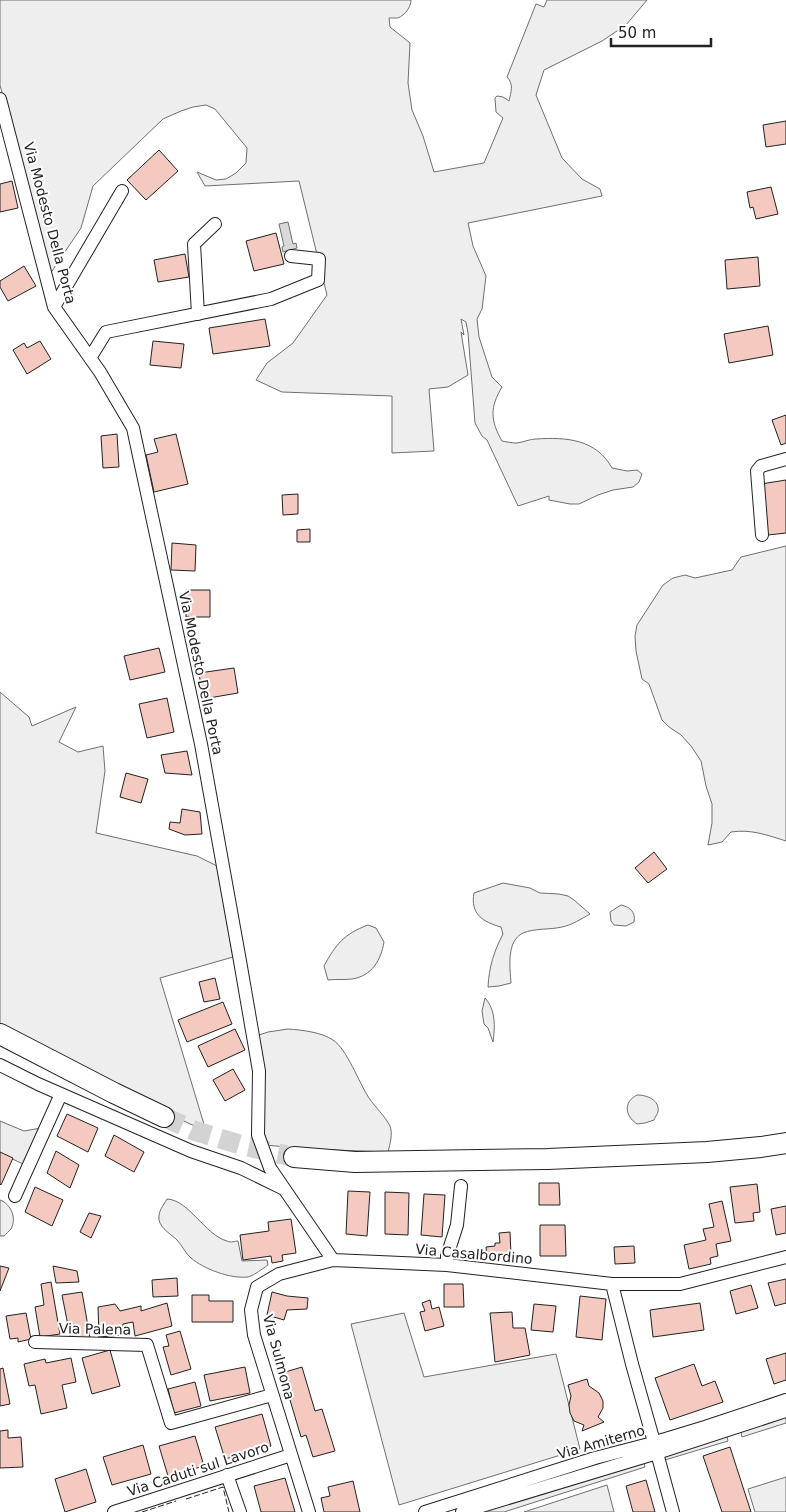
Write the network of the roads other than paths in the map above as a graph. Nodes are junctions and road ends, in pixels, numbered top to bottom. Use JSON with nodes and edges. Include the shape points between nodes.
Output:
{"nodes":[{"id":1,"x":0,"y":99,"type":"edge"},
{"id":2,"x":122,"y":191,"type":"dead end"},
{"id":3,"x":215,"y":224,"type":"dead end"},
{"id":4,"x":291,"y":256,"type":"dead end"},
{"id":5,"x":54,"y":307,"type":"junction"},
{"id":6,"x":198,"y":314,"type":"junction"},
{"id":7,"x":90,"y":358,"type":"junction"},
{"id":8,"x":786,"y":459,"type":"edge"},
{"id":9,"x":762,"y":535,"type":"dead end"},
{"id":10,"x":0,"y":1034,"type":"edge"},
{"id":11,"x":0,"y":1066,"type":"edge"},
{"id":12,"x":61,"y":1094,"type":"junction"},
{"id":13,"x":164,"y":1117,"type":"tunnel mouth"},
{"id":14,"x":786,"y":1143,"type":"edge"},
{"id":15,"x":294,"y":1156,"type":"tunnel mouth"},
{"id":16,"x":462,"y":1186,"type":"dead end"},
{"id":17,"x":284,"y":1189,"type":"junction"},
{"id":18,"x":15,"y":1196,"type":"dead end"},
{"id":19,"x":786,"y":1257,"type":"edge"},
{"id":20,"x":333,"y":1260,"type":"junction"},
{"id":21,"x":447,"y":1265,"type":"junction"},
{"id":22,"x":612,"y":1284,"type":"junction"},
{"id":23,"x":35,"y":1342,"type":"dead end"},
{"id":24,"x":272,"y":1395,"type":"junction"},
{"id":25,"x":786,"y":1400,"type":"edge"},
{"id":26,"x":786,"y":1411,"type":"edge"},
{"id":27,"x":656,"y":1448,"type":"junction"},
{"id":28,"x":291,"y":1455,"type":"junction"},
{"id":29,"x":227,"y":1475,"type":"junction"},
{"id":30,"x":114,"y":1512,"type":"edge"},
{"id":31,"x":240,"y":1512,"type":"edge"},
{"id":32,"x":309,"y":1512,"type":"edge"},
{"id":33,"x":425,"y":1512,"type":"edge"},
{"id":34,"x":462,"y":1512,"type":"edge"},
{"id":35,"x":673,"y":1512,"type":"edge"}],
"edges":[{"from":1,"to":5,"type":"street","name":"Via Modesto Della Porta"},
{"from":2,"to":5,"type":"street"},
{"from":3,"to":6,"type":"street","via":[[194,244]]},
{"from":4,"to":6,"type":"street","via":[[320,259],[318,280],[272,299]]},
{"from":5,"to":7,"type":"street","name":"Via Modesto Della Porta"},
{"from":6,"to":7,"type":"street","via":[[106,332]]},
{"from":7,"to":17,"type":"street","name":"Via Modesto Della Porta","via":[[133,428],[201,744],[242,970],[259,1071],[258,1135],[270,1168]]},
{"from":8,"to":9,"type":"street","via":[[761,466],[757,471]]},
{"from":10,"to":13,"type":"highway"},
{"from":11,"to":12,"type":"street"},
{"from":12,"to":17,"type":"street"},
{"from":12,"to":18,"type":"street"},
{"from":14,"to":15,"type":"highway","via":[[680,1154],[489,1160],[355,1162]]},
{"from":16,"to":21,"type":"street"},
{"from":17,"to":20,"type":"street","name":"Via Modesto Della Porta"},
{"from":19,"to":22,"type":"street","name":"Via Casalbordino","via":[[680,1284]]},
{"from":20,"to":21,"type":"street","name":"Via Casalbordino"},
{"from":20,"to":24,"type":"street","name":"Via Sulmona","via":[[279,1274],[257,1288],[251,1310],[254,1336]]},
{"from":21,"to":22,"type":"street","name":"Via Casalbordino"},
{"from":22,"to":27,"type":"street"},
{"from":23,"to":24,"type":"street","name":"Via Palena","via":[[147,1345],[171,1423]]},
{"from":24,"to":28,"type":"street","name":"Via Sulmona"},
{"from":25,"to":27,"type":"street","name":"Via Amiterno"},
{"from":26,"to":27,"type":"street","name":"Via Amiterno"},
{"from":27,"to":33,"type":"street","name":"Via Amiterno","via":[[596,1458]]},
{"from":27,"to":34,"type":"street","name":"Via Amiterno"},
{"from":27,"to":35,"type":"street"},
{"from":28,"to":29,"type":"street","name":"Via Caduti sul Lavoro"},
{"from":28,"to":32,"type":"street","name":"Via Sulmona"},
{"from":29,"to":30,"type":"street","name":"Via Caduti sul Lavoro"},
{"from":29,"to":31,"type":"street"}]}
